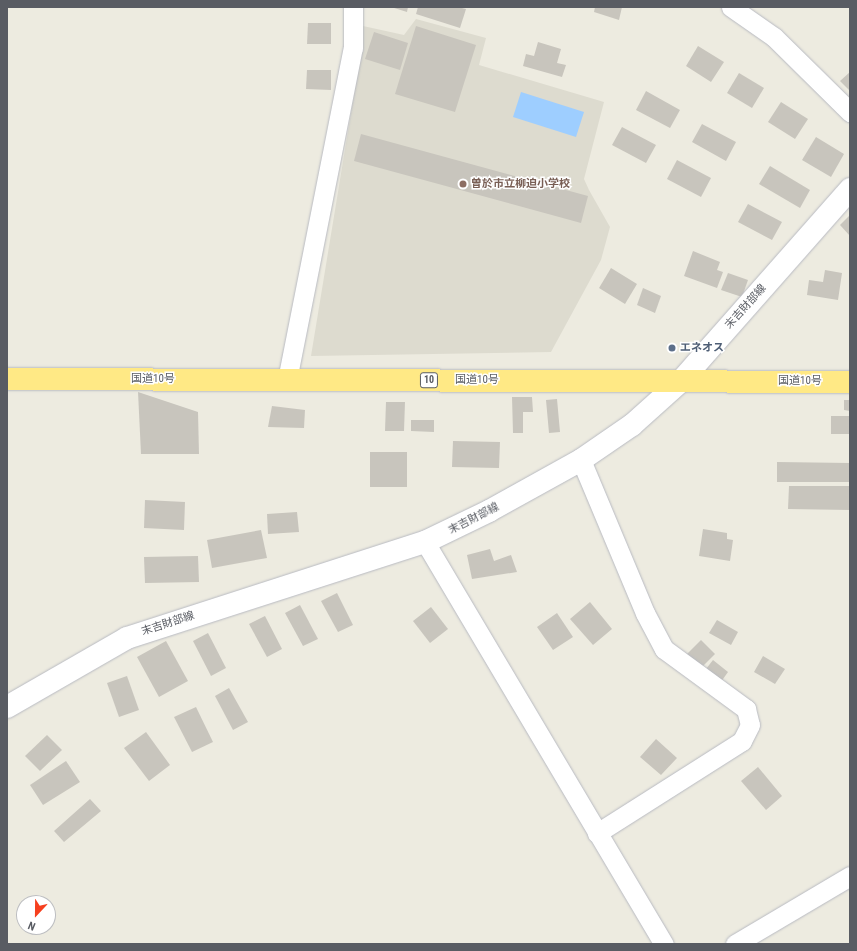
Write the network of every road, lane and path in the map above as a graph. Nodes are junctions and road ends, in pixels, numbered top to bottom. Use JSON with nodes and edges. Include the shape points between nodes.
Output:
{"nodes":[{"id":1,"x":353,"y":7,"type":"edge"},
{"id":2,"x":731,"y":7,"type":"edge"},
{"id":3,"x":850,"y":112,"type":"edge"},
{"id":4,"x":850,"y":189,"type":"edge"},
{"id":5,"x":7,"y":379,"type":"edge"},
{"id":6,"x":287,"y":380,"type":"junction"},
{"id":7,"x":681,"y":381,"type":"junction"},
{"id":8,"x":850,"y":382,"type":"edge"},
{"id":9,"x":581,"y":460,"type":"junction"},
{"id":10,"x":425,"y":542,"type":"junction"},
{"id":11,"x":7,"y":707,"type":"edge"},
{"id":12,"x":597,"y":833,"type":"junction"},
{"id":13,"x":850,"y":876,"type":"edge"},
{"id":14,"x":664,"y":944,"type":"edge"},
{"id":15,"x":735,"y":944,"type":"edge"}],
"edges":[{"from":1,"to":6,"type":"street","via":[[353,48]]},
{"from":2,"to":3,"type":"street","via":[[774,37]]},
{"from":4,"to":7,"type":"main road","name":"末吉財部線"},
{"from":5,"to":6,"type":"highway","name":"国道10号","number":"10"},
{"from":6,"to":7,"type":"highway","name":"国道10号","number":"10"},
{"from":7,"to":8,"type":"highway","name":"国道10号","number":"10"},
{"from":7,"to":9,"type":"main road","name":"末吉財部線","via":[[632,425]]},
{"from":9,"to":10,"type":"main road","name":"末吉財部線","via":[[489,512]]},
{"from":9,"to":12,"type":"street","via":[[645,613],[664,649],[746,709],[750,725],[742,741]]},
{"from":10,"to":11,"type":"main road","name":"末吉財部線","via":[[127,638]]},
{"from":10,"to":12,"type":"street"},
{"from":12,"to":14,"type":"street"},
{"from":13,"to":15,"type":"street"}]}
